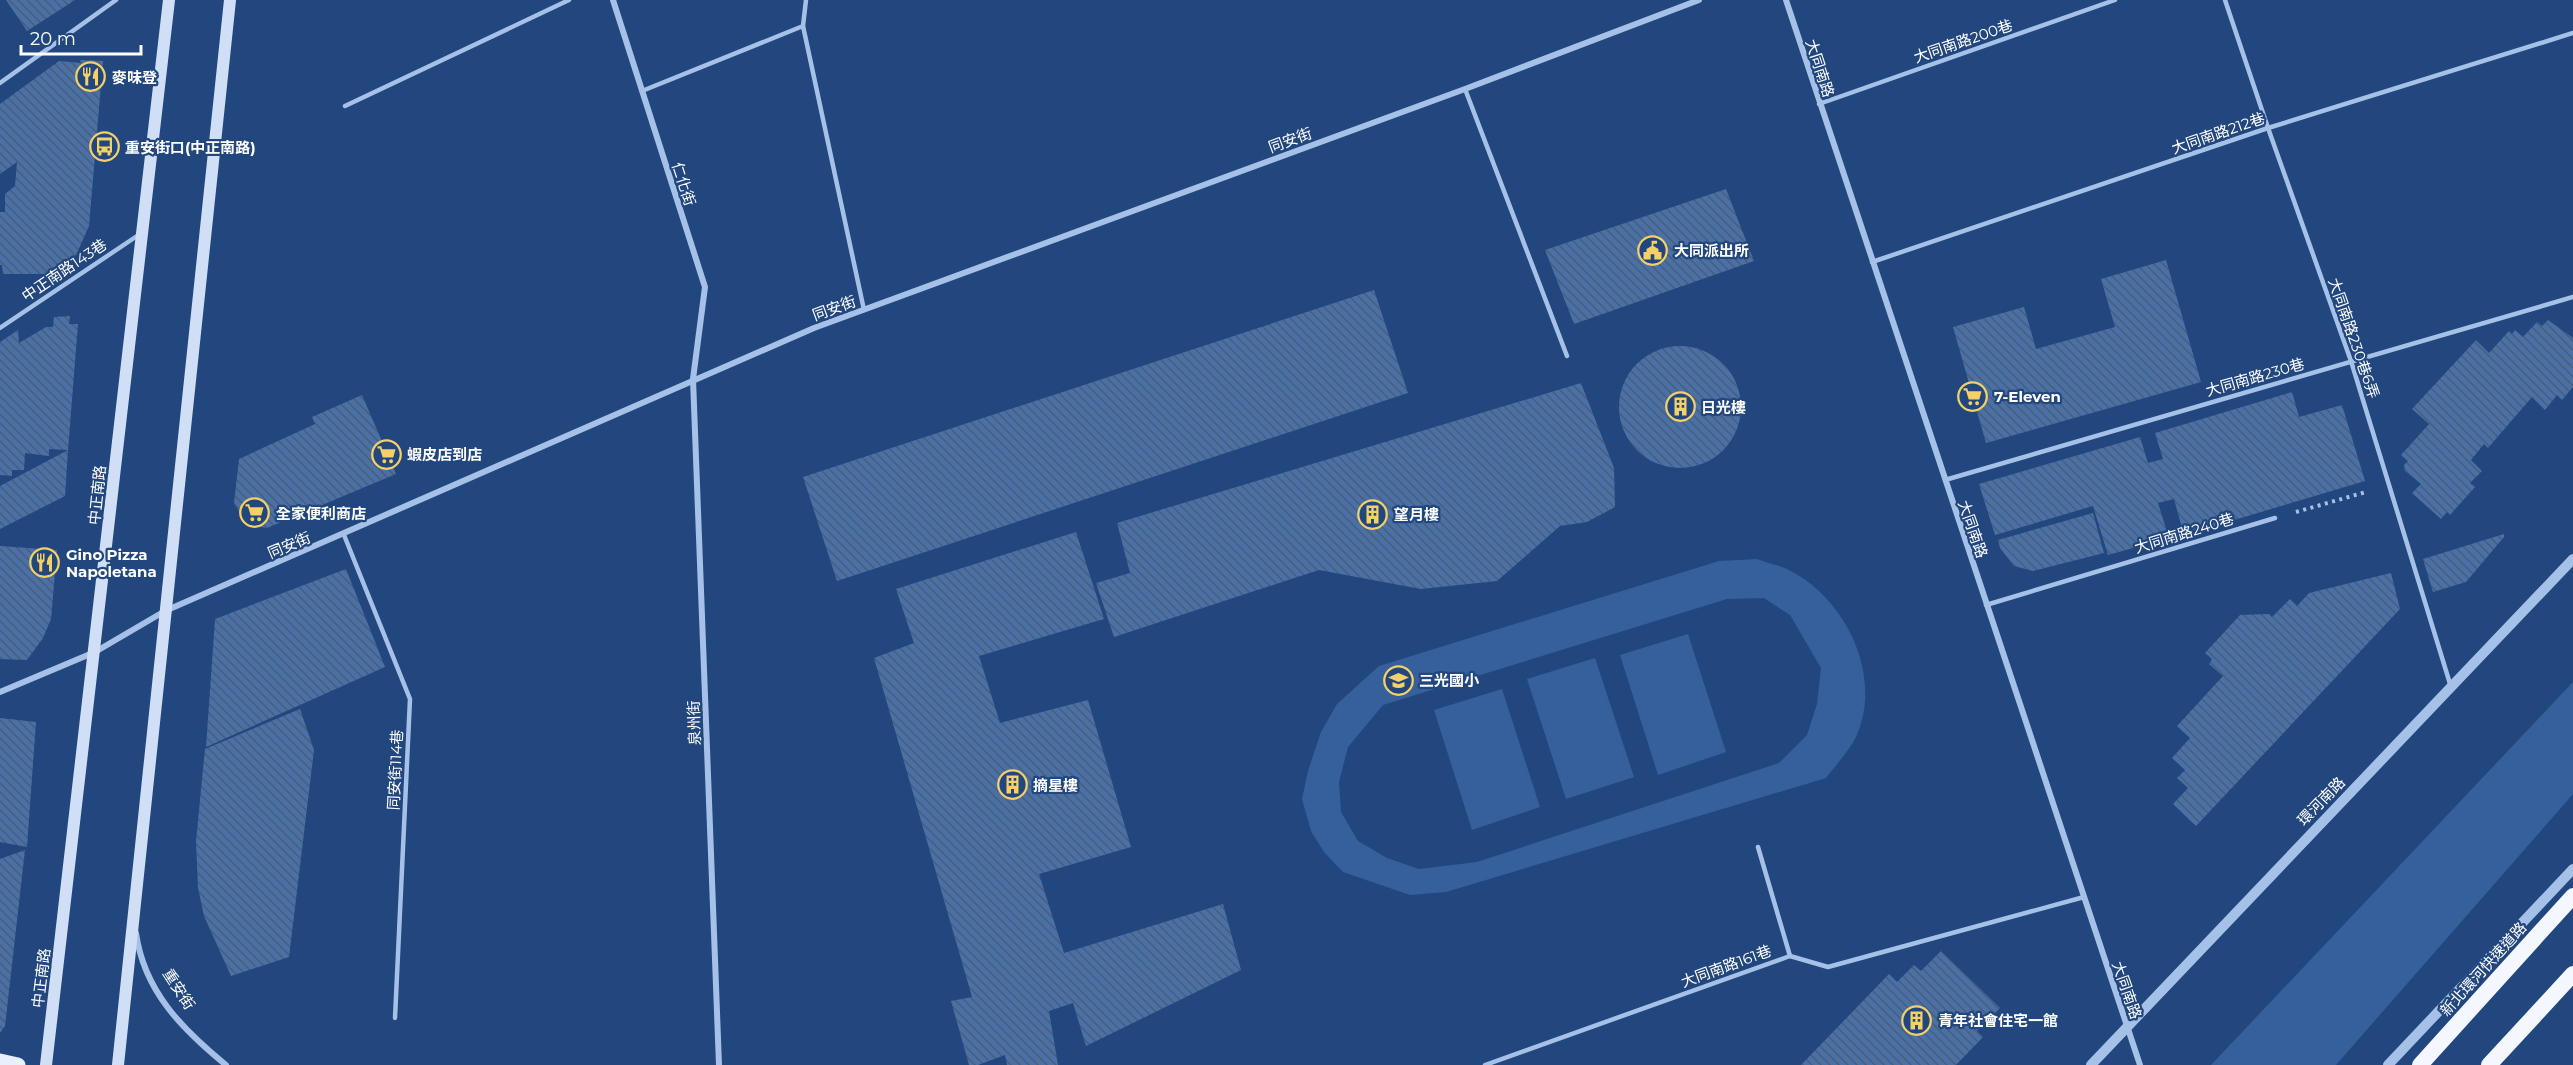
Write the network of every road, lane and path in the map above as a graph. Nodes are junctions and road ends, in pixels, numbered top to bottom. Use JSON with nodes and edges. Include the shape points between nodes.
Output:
{"nodes":[{"id":1,"x":116,"y":0,"type":"edge"},
{"id":2,"x":169,"y":0,"type":"edge"},
{"id":3,"x":230,"y":0,"type":"edge"},
{"id":4,"x":569,"y":0,"type":"edge"},
{"id":5,"x":613,"y":0,"type":"edge"},
{"id":6,"x":806,"y":0,"type":"edge"},
{"id":7,"x":1699,"y":0,"type":"edge"},
{"id":8,"x":1786,"y":0,"type":"edge"},
{"id":9,"x":2115,"y":0,"type":"edge"},
{"id":10,"x":2225,"y":0,"type":"edge"},
{"id":11,"x":803,"y":26,"type":"junction"},
{"id":12,"x":2573,"y":33,"type":"edge"},
{"id":13,"x":0,"y":83,"type":"edge"},
{"id":14,"x":1465,"y":89,"type":"junction"},
{"id":15,"x":642,"y":91,"type":"junction"},
{"id":16,"x":1819,"y":104,"type":"junction"},
{"id":17,"x":345,"y":106,"type":"dead end"},
{"id":18,"x":2268,"y":128,"type":"junction"},
{"id":19,"x":142,"y":232,"type":"junction"},
{"id":20,"x":1872,"y":262,"type":"junction"},
{"id":21,"x":2573,"y":297,"type":"edge"},
{"id":22,"x":864,"y":310,"type":"junction"},
{"id":23,"x":0,"y":328,"type":"edge"},
{"id":24,"x":1567,"y":357,"type":"dead end"},
{"id":25,"x":2351,"y":361,"type":"junction"},
{"id":26,"x":693,"y":379,"type":"junction"},
{"id":27,"x":1944,"y":480,"type":"junction"},
{"id":28,"x":2389,"y":485,"type":"junction"},
{"id":29,"x":2275,"y":518,"type":"joint"},
{"id":30,"x":344,"y":535,"type":"junction"},
{"id":31,"x":2573,"y":559,"type":"edge"},
{"id":32,"x":1986,"y":605,"type":"junction"},
{"id":33,"x":165,"y":611,"type":"junction"},
{"id":34,"x":95,"y":652,"type":"junction"},
{"id":35,"x":2451,"y":687,"type":"junction"},
{"id":36,"x":0,"y":692,"type":"edge"},
{"id":37,"x":1758,"y":847,"type":"dead end"},
{"id":38,"x":2573,"y":869,"type":"edge"},
{"id":39,"x":2573,"y":896,"type":"edge"},
{"id":40,"x":2084,"y":897,"type":"junction"},
{"id":41,"x":134,"y":915,"type":"junction"},
{"id":42,"x":1790,"y":956,"type":"junction"},
{"id":43,"x":2573,"y":975,"type":"edge"},
{"id":44,"x":395,"y":1018,"type":"dead end"},
{"id":45,"x":2127,"y":1027,"type":"junction"},
{"id":46,"x":0,"y":1061,"type":"edge"},
{"id":47,"x":18,"y":1065,"type":"edge"},
{"id":48,"x":46,"y":1065,"type":"edge"},
{"id":49,"x":118,"y":1065,"type":"edge"},
{"id":50,"x":225,"y":1065,"type":"edge"},
{"id":51,"x":719,"y":1065,"type":"edge"},
{"id":52,"x":1485,"y":1065,"type":"edge"},
{"id":53,"x":2091,"y":1065,"type":"edge"},
{"id":54,"x":2140,"y":1065,"type":"edge"},
{"id":55,"x":2388,"y":1065,"type":"edge"},
{"id":56,"x":2420,"y":1065,"type":"edge"},
{"id":57,"x":2491,"y":1065,"type":"edge"}],
"edges":[{"from":1,"to":13,"type":"lane"},
{"from":2,"to":19,"type":"main road","name":"中正南路"},
{"from":3,"to":33,"type":"main road"},
{"from":4,"to":17,"type":"lane"},
{"from":5,"to":15,"type":"street","name":"仁化街"},
{"from":6,"to":11,"type":"lane"},
{"from":7,"to":14,"type":"street","name":"同安街"},
{"from":8,"to":16,"type":"street","name":"大同南路"},
{"from":9,"to":16,"type":"lane","name":"大同南路200巷"},
{"from":10,"to":18,"type":"lane","name":"大同南路230巷6弄"},
{"from":11,"to":15,"type":"lane"},
{"from":11,"to":22,"type":"lane"},
{"from":12,"to":18,"type":"lane","name":"大同南路212巷"},
{"from":14,"to":22,"type":"street","name":"同安街"},
{"from":14,"to":24,"type":"lane"},
{"from":15,"to":26,"type":"street","name":"仁化街","via":[[705,287]]},
{"from":16,"to":20,"type":"street","name":"大同南路"},
{"from":18,"to":20,"type":"lane","name":"大同南路212巷"},
{"from":18,"to":25,"type":"lane","name":"大同南路230巷6弄"},
{"from":19,"to":23,"type":"lane","name":"中正南路143巷"},
{"from":19,"to":34,"type":"main road","name":"中正南路"},
{"from":20,"to":27,"type":"street","name":"大同南路"},
{"from":21,"to":25,"type":"lane","name":"大同南路230巷"},
{"from":22,"to":26,"type":"street","name":"同安街"},
{"from":25,"to":27,"type":"lane","name":"大同南路230巷"},
{"from":25,"to":28,"type":"lane","name":"大同南路230巷6弄"},
{"from":26,"to":30,"type":"street","name":"同安街"},
{"from":26,"to":51,"type":"street","name":"泉州街"},
{"from":27,"to":32,"type":"street","name":"大同南路"},
{"from":28,"to":29,"type":"path"},
{"from":28,"to":35,"type":"lane","name":"大同南路230巷6弄"},
{"from":29,"to":32,"type":"lane","name":"大同南路240巷"},
{"from":30,"to":33,"type":"street","name":"同安街"},
{"from":30,"to":44,"type":"lane","name":"同安街114巷","via":[[410,699]]},
{"from":31,"to":35,"type":"street","name":"環河南路"},
{"from":32,"to":40,"type":"street","name":"大同南路"},
{"from":33,"to":34,"type":"street","name":"同安街"},
{"from":33,"to":41,"type":"main road"},
{"from":34,"to":36,"type":"street","name":"同安街"},
{"from":34,"to":48,"type":"main road","name":"中正南路"},
{"from":35,"to":45,"type":"street","name":"環河南路"},
{"from":37,"to":42,"type":"lane"},
{"from":38,"to":55,"type":"street"},
{"from":39,"to":56,"type":"highway","name":"新北環河快速道路"},
{"from":40,"to":42,"type":"lane","name":"大同南路161巷","via":[[1828,967]]},
{"from":40,"to":45,"type":"street","name":"大同南路"},
{"from":41,"to":49,"type":"main road"},
{"from":41,"to":50,"type":"street","name":"重安街","via":[[139,954],[158,995],[188,1034]]},
{"from":42,"to":52,"type":"lane","name":"大同南路161巷"},
{"from":43,"to":57,"type":"highway"},
{"from":45,"to":53,"type":"street","name":"環河南路"},
{"from":45,"to":54,"type":"street","name":"大同南路"},
{"from":46,"to":47,"type":"main road"}]}
